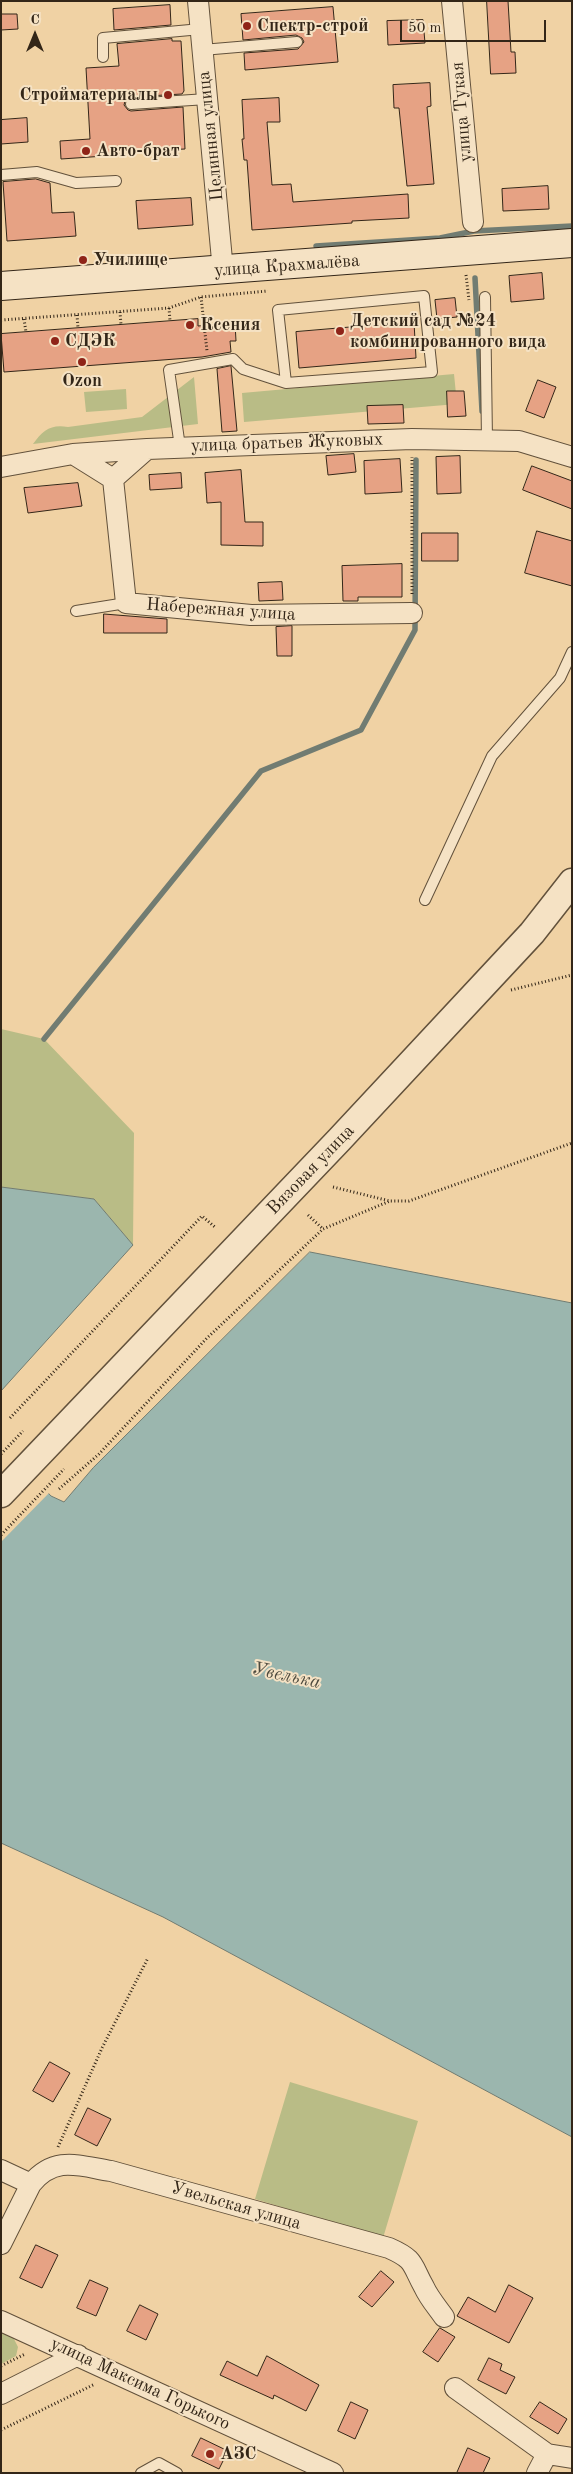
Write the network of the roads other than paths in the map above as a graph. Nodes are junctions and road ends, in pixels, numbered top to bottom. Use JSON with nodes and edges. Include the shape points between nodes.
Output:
{"nodes":[{"id":1,"x":198,"y":1,"type":"edge"},
{"id":2,"x":452,"y":1,"type":"edge"},
{"id":3,"x":201,"y":30,"type":"junction"},
{"id":4,"x":297,"y":42,"type":"dead end"},
{"id":5,"x":202,"y":50,"type":"junction"},
{"id":6,"x":104,"y":56,"type":"dead end"},
{"id":7,"x":206,"y":99,"type":"junction"},
{"id":8,"x":132,"y":104,"type":"dead end"},
{"id":9,"x":1,"y":175,"type":"edge"},
{"id":10,"x":116,"y":181,"type":"dead end"},
{"id":11,"x":473,"y":222,"type":"dead end"},
{"id":12,"x":572,"y":243,"type":"edge"},
{"id":13,"x":223,"y":271,"type":"junction"},
{"id":14,"x":1,"y":286,"type":"edge"},
{"id":15,"x":485,"y":296,"type":"dead end"},
{"id":16,"x":286,"y":383,"type":"junction"},
{"id":17,"x":487,"y":440,"type":"junction"},
{"id":18,"x":180,"y":447,"type":"junction"},
{"id":19,"x":147,"y":449,"type":"junction"},
{"id":20,"x":74,"y":454,"type":"junction"},
{"id":21,"x":572,"y":457,"type":"edge"},
{"id":22,"x":1,"y":467,"type":"edge"},
{"id":23,"x":113,"y":479,"type":"junction"},
{"id":24,"x":126,"y":603,"type":"junction"},
{"id":25,"x":76,"y":612,"type":"dead end"},
{"id":26,"x":412,"y":614,"type":"road end"},
{"id":27,"x":572,"y":652,"type":"edge"},
{"id":28,"x":572,"y":882,"type":"edge"},
{"id":29,"x":425,"y":900,"type":"dead end"},
{"id":30,"x":1,"y":1494,"type":"edge"},
{"id":31,"x":1,"y":2170,"type":"edge"},
{"id":32,"x":31,"y":2184,"type":"junction"},
{"id":33,"x":1,"y":2244,"type":"edge"},
{"id":34,"x":444,"y":2317,"type":"dead end"},
{"id":35,"x":1,"y":2321,"type":"edge"},
{"id":36,"x":78,"y":2355,"type":"junction"},
{"id":37,"x":455,"y":2388,"type":"dead end"},
{"id":38,"x":1,"y":2394,"type":"edge"},
{"id":39,"x":548,"y":2454,"type":"junction"},
{"id":40,"x":572,"y":2458,"type":"edge"},
{"id":41,"x":141,"y":2473,"type":"edge"},
{"id":42,"x":176,"y":2473,"type":"edge"},
{"id":43,"x":333,"y":2473,"type":"edge"},
{"id":44,"x":536,"y":2473,"type":"edge"}],
"edges":[{"from":1,"to":3,"type":"street","name":"Целинная улица"},
{"from":2,"to":11,"type":"street","name":"улица Тукая"},
{"from":3,"to":5,"type":"street","name":"Целинная улица"},
{"from":3,"to":6,"type":"lane","via":[[103,38]]},
{"from":4,"to":5,"type":"lane"},
{"from":5,"to":7,"type":"street","name":"Целинная улица"},
{"from":7,"to":8,"type":"lane"},
{"from":7,"to":13,"type":"street","name":"Целинная улица"},
{"from":9,"to":10,"type":"lane","via":[[38,172],[76,183]]},
{"from":12,"to":13,"type":"main road","name":"улица Крахмалёва"},
{"from":13,"to":14,"type":"main road","name":"улица Крахмалёва"},
{"from":15,"to":17,"type":"lane"},
{"from":16,"to":16,"type":"lane","via":[[432,372],[424,296],[278,310]]},
{"from":16,"to":18,"type":"lane","via":[[243,369],[233,359],[169,370]]},
{"from":17,"to":18,"type":"street","name":"улица братьев Жуковых","via":[[412,439]]},
{"from":17,"to":21,"type":"street","name":"улица братьев Жуковых","via":[[519,441]]},
{"from":18,"to":19,"type":"street","name":"улица братьев Жуковых"},
{"from":19,"to":20,"type":"street","name":"улица братьев Жуковых"},
{"from":19,"to":23,"type":"street"},
{"from":20,"to":22,"type":"street","name":"улица братьев Жуковых"},
{"from":20,"to":23,"type":"street"},
{"from":23,"to":24,"type":"street","name":"Набережная улица"},
{"from":24,"to":25,"type":"lane"},
{"from":24,"to":26,"type":"street","name":"Набережная улица","via":[[252,615]]},
{"from":27,"to":29,"type":"lane","via":[[560,678],[492,756]]},
{"from":28,"to":30,"type":"street","name":"Вязовая улица","via":[[532,933],[339,1140]]},
{"from":31,"to":32,"type":"street"},
{"from":32,"to":33,"type":"street"},
{"from":32,"to":34,"type":"street","name":"Увельская улица","via":[[49,2168],[68,2164],[111,2171],[389,2248],[404,2255],[416,2267],[423,2287]]},
{"from":35,"to":36,"type":"street","name":"улица Максима Горького"},
{"from":36,"to":38,"type":"street"},
{"from":36,"to":43,"type":"street","name":"улица Максима Горького"},
{"from":37,"to":39,"type":"street"},
{"from":39,"to":40,"type":"street"},
{"from":39,"to":44,"type":"street"},
{"from":41,"to":42,"type":"lane","via":[[159,2463]]}]}
